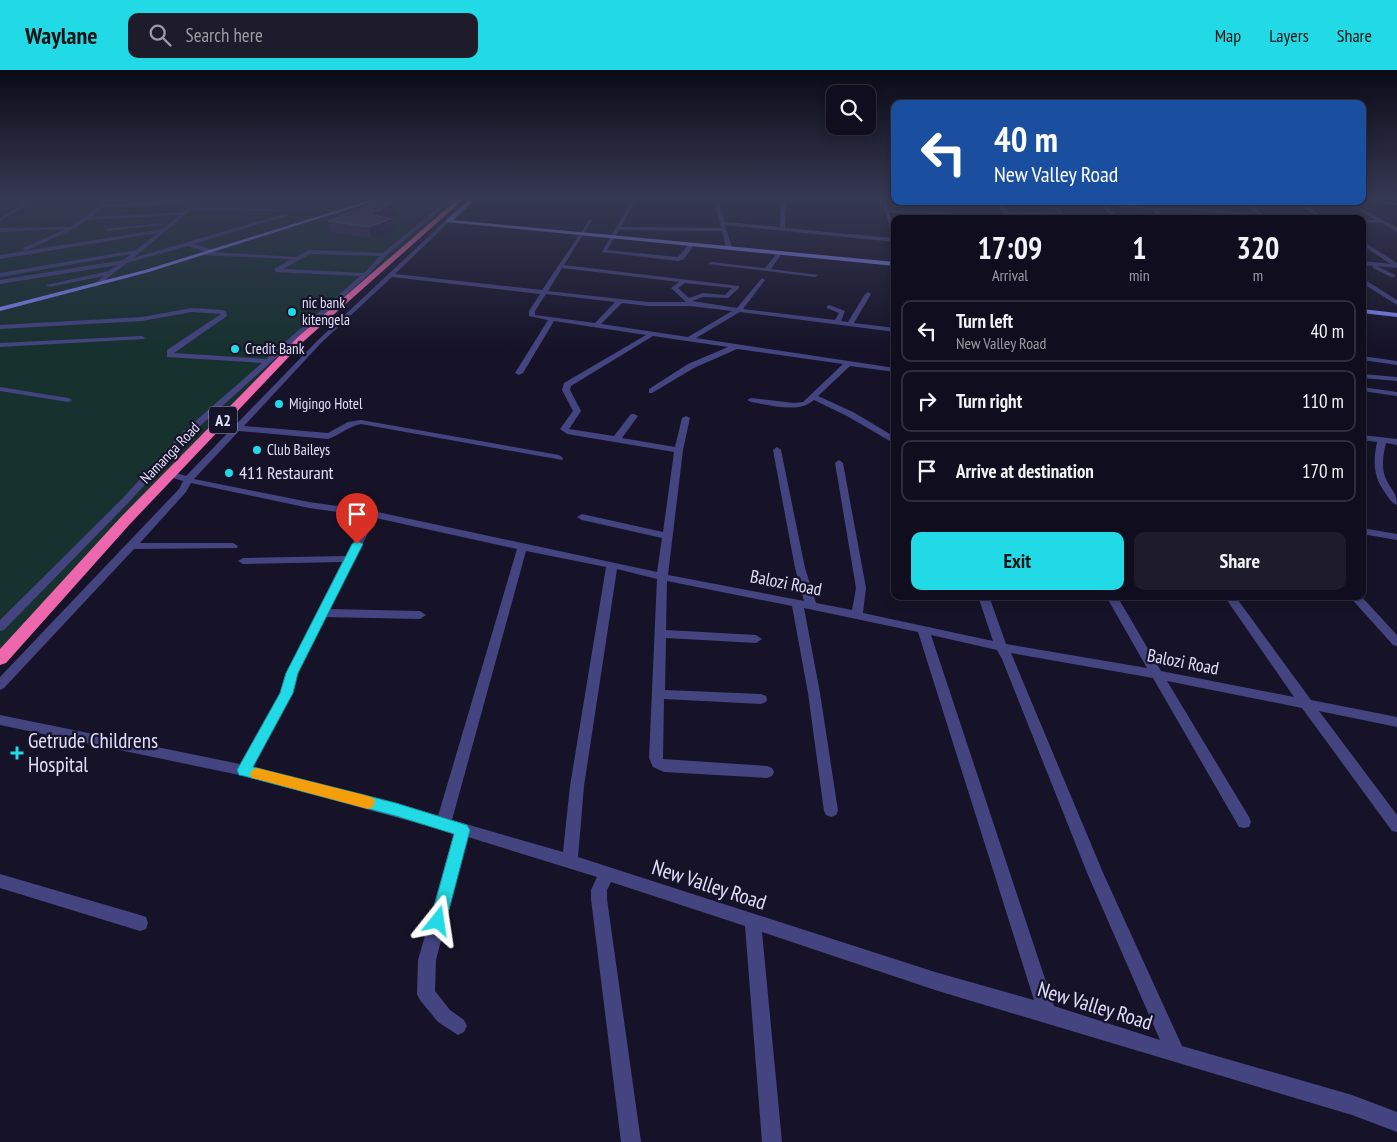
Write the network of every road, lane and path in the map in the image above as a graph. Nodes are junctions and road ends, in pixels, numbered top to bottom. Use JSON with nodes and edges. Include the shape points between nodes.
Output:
{"nodes":[{"id":1,"x":27,"y":248,"type":"edge"},
{"id":2,"x":55,"y":248,"type":"edge"},
{"id":3,"x":144,"y":248,"type":"edge"},
{"id":4,"x":174,"y":248,"type":"edge"},
{"id":5,"x":201,"y":248,"type":"edge"},
{"id":6,"x":221,"y":248,"type":"edge"},
{"id":7,"x":393,"y":248,"type":"edge"},
{"id":8,"x":405,"y":248,"type":"edge"},
{"id":9,"x":414,"y":248,"type":"edge"},
{"id":10,"x":571,"y":248,"type":"edge"},
{"id":11,"x":604,"y":248,"type":"edge"},
{"id":12,"x":689,"y":248,"type":"edge"},
{"id":13,"x":730,"y":248,"type":"edge"},
{"id":14,"x":1371,"y":248,"type":"edge"},
{"id":15,"x":140,"y":251,"type":"junction"},
{"id":16,"x":211,"y":251,"type":"junction"},
{"id":17,"x":204,"y":253,"type":"junction"},
{"id":18,"x":778,"y":253,"type":"junction"},
{"id":19,"x":384,"y":254,"type":"junction"},
{"id":20,"x":10,"y":256,"type":"junction"},
{"id":21,"x":0,"y":257,"type":"edge"},
{"id":22,"x":295,"y":258,"type":"junction"},
{"id":23,"x":124,"y":262,"type":"junction"},
{"id":24,"x":1366,"y":263,"type":"edge"},
{"id":25,"x":711,"y":264,"type":"dead end"},
{"id":26,"x":891,"y":264,"type":"edge"},
{"id":27,"x":1397,"y":265,"type":"edge"},
{"id":28,"x":560,"y":266,"type":"junction"},
{"id":29,"x":1375,"y":267,"type":"dead end"},
{"id":30,"x":768,"y":270,"type":"junction"},
{"id":31,"x":112,"y":273,"type":"junction"},
{"id":32,"x":0,"y":275,"type":"edge"},
{"id":33,"x":365,"y":275,"type":"junction"},
{"id":34,"x":392,"y":275,"type":"junction"},
{"id":35,"x":815,"y":275,"type":"dead end"},
{"id":36,"x":1396,"y":277,"type":"edge"},
{"id":37,"x":685,"y":280,"type":"junction"},
{"id":38,"x":762,"y":280,"type":"dead end"},
{"id":39,"x":0,"y":282,"type":"edge"},
{"id":40,"x":1366,"y":284,"type":"edge"},
{"id":41,"x":49,"y":285,"type":"dead end"},
{"id":42,"x":96,"y":285,"type":"junction"},
{"id":43,"x":737,"y":286,"type":"junction"},
{"id":44,"x":757,"y":289,"type":"junction"},
{"id":45,"x":543,"y":292,"type":"junction"},
{"id":46,"x":868,"y":294,"type":"dead end"},
{"id":47,"x":621,"y":300,"type":"junction"},
{"id":48,"x":689,"y":302,"type":"junction"},
{"id":49,"x":1397,"y":303,"type":"edge"},
{"id":50,"x":829,"y":307,"type":"dead end"},
{"id":51,"x":0,"y":309,"type":"edge"},
{"id":52,"x":739,"y":310,"type":"junction"},
{"id":53,"x":1366,"y":311,"type":"edge"},
{"id":54,"x":1397,"y":315,"type":"edge"},
{"id":55,"x":150,"y":318,"type":"junction"},
{"id":56,"x":552,"y":320,"type":"junction"},
{"id":57,"x":837,"y":322,"type":"junction"},
{"id":58,"x":850,"y":324,"type":"junction"},
{"id":59,"x":596,"y":326,"type":"junction"},
{"id":60,"x":0,"y":327,"type":"edge"},
{"id":61,"x":891,"y":329,"type":"edge"},
{"id":62,"x":652,"y":334,"type":"junction"},
{"id":63,"x":124,"y":338,"type":"junction"},
{"id":64,"x":142,"y":338,"type":"dead end"},
{"id":65,"x":690,"y":339,"type":"junction"},
{"id":66,"x":0,"y":345,"type":"edge"},
{"id":67,"x":737,"y":346,"type":"junction"},
{"id":68,"x":1366,"y":359,"type":"edge"},
{"id":69,"x":266,"y":361,"type":"junction"},
{"id":70,"x":849,"y":363,"type":"junction"},
{"id":71,"x":1397,"y":363,"type":"edge"},
{"id":72,"x":891,"y":369,"type":"edge"},
{"id":73,"x":519,"y":373,"type":"dead end"},
{"id":74,"x":1366,"y":376,"type":"edge"},
{"id":75,"x":1397,"y":379,"type":"edge"},
{"id":76,"x":0,"y":389,"type":"edge"},
{"id":77,"x":1366,"y":389,"type":"edge"},
{"id":78,"x":652,"y":391,"type":"dead end"},
{"id":79,"x":1397,"y":394,"type":"edge"},
{"id":80,"x":814,"y":397,"type":"junction"},
{"id":81,"x":68,"y":400,"type":"dead end"},
{"id":82,"x":750,"y":400,"type":"dead end"},
{"id":83,"x":634,"y":416,"type":"dead end"},
{"id":84,"x":686,"y":418,"type":"dead end"},
{"id":85,"x":238,"y":428,"type":"junction"},
{"id":86,"x":1366,"y":438,"type":"edge"},
{"id":87,"x":891,"y":439,"type":"edge"},
{"id":88,"x":616,"y":440,"type":"junction"},
{"id":89,"x":1382,"y":440,"type":"junction"},
{"id":90,"x":1397,"y":442,"type":"edge"},
{"id":91,"x":678,"y":450,"type":"junction"},
{"id":92,"x":777,"y":450,"type":"dead end"},
{"id":93,"x":560,"y":458,"type":"dead end"},
{"id":94,"x":839,"y":463,"type":"dead end"},
{"id":95,"x":170,"y":474,"type":"junction"},
{"id":96,"x":188,"y":480,"type":"junction"},
{"id":97,"x":1397,"y":502,"type":"edge"},
{"id":98,"x":373,"y":514,"type":"junction"},
{"id":99,"x":582,"y":517,"type":"dead end"},
{"id":100,"x":1366,"y":532,"type":"edge"},
{"id":101,"x":668,"y":536,"type":"junction"},
{"id":102,"x":1397,"y":537,"type":"edge"},
{"id":103,"x":132,"y":546,"type":"junction"},
{"id":104,"x":233,"y":546,"type":"dead end"},
{"id":105,"x":522,"y":548,"type":"junction"},
{"id":106,"x":350,"y":559,"type":"junction"},
{"id":107,"x":243,"y":561,"type":"dead end"},
{"id":108,"x":612,"y":565,"type":"junction"},
{"id":109,"x":662,"y":578,"type":"junction"},
{"id":110,"x":983,"y":600,"type":"edge"},
{"id":111,"x":1114,"y":600,"type":"edge"},
{"id":112,"x":1232,"y":600,"type":"edge"},
{"id":113,"x":1358,"y":600,"type":"edge"},
{"id":114,"x":797,"y":603,"type":"junction"},
{"id":115,"x":811,"y":606,"type":"junction"},
{"id":116,"x":321,"y":613,"type":"junction"},
{"id":117,"x":420,"y":615,"type":"dead end"},
{"id":118,"x":857,"y":615,"type":"junction"},
{"id":119,"x":0,"y":628,"type":"edge"},
{"id":120,"x":923,"y":630,"type":"junction"},
{"id":121,"x":661,"y":634,"type":"junction"},
{"id":122,"x":756,"y":640,"type":"dead end"},
{"id":123,"x":1397,"y":642,"type":"edge"},
{"id":124,"x":1001,"y":648,"type":"junction"},
{"id":125,"x":0,"y":659,"type":"edge"},
{"id":126,"x":1156,"y":674,"type":"junction"},
{"id":127,"x":0,"y":685,"type":"edge"},
{"id":128,"x":658,"y":694,"type":"junction"},
{"id":129,"x":760,"y":699,"type":"dead end"},
{"id":130,"x":1307,"y":704,"type":"junction"},
{"id":131,"x":0,"y":720,"type":"edge"},
{"id":132,"x":1397,"y":722,"type":"edge"},
{"id":133,"x":244,"y":770,"type":"junction"},
{"id":134,"x":767,"y":772,"type":"dead end"},
{"id":135,"x":831,"y":811,"type":"dead end"},
{"id":136,"x":1244,"y":822,"type":"dead end"},
{"id":137,"x":443,"y":824,"type":"junction"},
{"id":138,"x":1397,"y":826,"type":"edge"},
{"id":139,"x":462,"y":830,"type":"junction"},
{"id":140,"x":570,"y":861,"type":"junction"},
{"id":141,"x":606,"y":874,"type":"junction"},
{"id":142,"x":0,"y":881,"type":"edge"},
{"id":143,"x":753,"y":922,"type":"junction"},
{"id":144,"x":140,"y":923,"type":"dead end"},
{"id":145,"x":1047,"y":1013,"type":"junction"},
{"id":146,"x":458,"y":1026,"type":"dead end"},
{"id":147,"x":1176,"y":1054,"type":"junction"},
{"id":148,"x":1397,"y":1122,"type":"edge"},
{"id":149,"x":631,"y":1142,"type":"edge"},
{"id":150,"x":772,"y":1142,"type":"edge"}],
"edges":[{"from":1,"to":20,"type":"street"},
{"from":2,"to":20,"type":"street"},
{"from":3,"to":15,"type":"street"},
{"from":4,"to":23,"type":"street"},
{"from":5,"to":16,"type":"street"},
{"from":6,"to":16,"type":"street"},
{"from":7,"to":19,"type":"street"},
{"from":8,"to":95,"type":"highway","name":"Namanga Road","number":"A2","via":[[301,339]]},
{"from":9,"to":34,"type":"street"},
{"from":10,"to":28,"type":"street"},
{"from":11,"to":12,"type":"street","via":[[605,252],[678,259]]},
{"from":13,"to":18,"type":"street"},
{"from":14,"to":27,"type":"street"},
{"from":15,"to":23,"type":"street"},
{"from":15,"to":32,"type":"street"},
{"from":16,"to":17,"type":"street"},
{"from":17,"to":22,"type":"street"},
{"from":17,"to":42,"type":"street"},
{"from":18,"to":26,"type":"street"},
{"from":18,"to":30,"type":"street"},
{"from":19,"to":22,"type":"street","via":[[312,252]]},
{"from":19,"to":33,"type":"street"},
{"from":20,"to":21,"type":"street"},
{"from":22,"to":33,"type":"street","via":[[276,270]]},
{"from":23,"to":31,"type":"street"},
{"from":23,"to":39,"type":"street"},
{"from":24,"to":27,"type":"street"},
{"from":25,"to":30,"type":"street"},
{"from":28,"to":37,"type":"street"},
{"from":28,"to":45,"type":"street"},
{"from":29,"to":36,"type":"street"},
{"from":30,"to":35,"type":"street"},
{"from":31,"to":41,"type":"street"},
{"from":31,"to":42,"type":"street"},
{"from":33,"to":69,"type":"street"},
{"from":34,"to":45,"type":"street"},
{"from":34,"to":85,"type":"street","via":[[319,342]]},
{"from":37,"to":43,"type":"street"},
{"from":37,"to":48,"type":"street","via":[[674,288]]},
{"from":38,"to":44,"type":"street"},
{"from":40,"to":49,"type":"street"},
{"from":42,"to":51,"type":"street"},
{"from":43,"to":44,"type":"street"},
{"from":43,"to":48,"type":"street","via":[[726,297],[703,295]]},
{"from":44,"to":52,"type":"street"},
{"from":45,"to":47,"type":"street"},
{"from":45,"to":56,"type":"street","via":[[531,313],[532,316]]},
{"from":46,"to":58,"type":"street"},
{"from":47,"to":48,"type":"street","via":[[658,305]]},
{"from":47,"to":59,"type":"street"},
{"from":48,"to":52,"type":"street"},
{"from":50,"to":57,"type":"street","via":[[843,312]]},
{"from":52,"to":57,"type":"street"},
{"from":52,"to":65,"type":"street"},
{"from":53,"to":54,"type":"street"},
{"from":55,"to":60,"type":"street"},
{"from":55,"to":63,"type":"street"},
{"from":55,"to":69,"type":"street","via":[[192,310],[223,312],[225,315],[170,355]]},
{"from":56,"to":59,"type":"street"},
{"from":56,"to":73,"type":"street"},
{"from":57,"to":58,"type":"street"},
{"from":58,"to":61,"type":"street"},
{"from":59,"to":62,"type":"street"},
{"from":62,"to":65,"type":"street"},
{"from":62,"to":88,"type":"street","via":[[577,378],[566,388],[577,411],[564,429]]},
{"from":63,"to":64,"type":"street"},
{"from":63,"to":66,"type":"street"},
{"from":65,"to":67,"type":"street"},
{"from":67,"to":70,"type":"street"},
{"from":67,"to":78,"type":"street","via":[[677,374]]},
{"from":68,"to":71,"type":"street"},
{"from":69,"to":119,"type":"street","via":[[187,433]]},
{"from":70,"to":72,"type":"street"},
{"from":70,"to":80,"type":"street"},
{"from":74,"to":75,"type":"street"},
{"from":76,"to":81,"type":"street"},
{"from":77,"to":79,"type":"street"},
{"from":80,"to":82,"type":"street","via":[[800,405]]},
{"from":80,"to":87,"type":"street"},
{"from":83,"to":88,"type":"street"},
{"from":84,"to":91,"type":"street"},
{"from":85,"to":93,"type":"street","via":[[328,436],[341,432],[351,423],[361,422]]},
{"from":85,"to":96,"type":"street"},
{"from":86,"to":89,"type":"street"},
{"from":88,"to":91,"type":"street"},
{"from":89,"to":90,"type":"street"},
{"from":89,"to":97,"type":"street","via":[[1378,472]]},
{"from":91,"to":101,"type":"street"},
{"from":92,"to":115,"type":"street","via":[[800,568]]},
{"from":94,"to":118,"type":"street","via":[[861,588]]},
{"from":95,"to":96,"type":"street","name":"Balozi Road"},
{"from":95,"to":125,"type":"highway","name":"Namanga Road","number":"A2"},
{"from":96,"to":98,"type":"street","name":"Balozi Road"},
{"from":96,"to":103,"type":"street"},
{"from":98,"to":105,"type":"street","name":"Balozi Road"},
{"from":98,"to":106,"type":"street"},
{"from":99,"to":101,"type":"street"},
{"from":100,"to":102,"type":"street"},
{"from":101,"to":109,"type":"street"},
{"from":103,"to":104,"type":"street"},
{"from":103,"to":127,"type":"street"},
{"from":105,"to":108,"type":"street","name":"Balozi Road"},
{"from":105,"to":137,"type":"street"},
{"from":106,"to":107,"type":"street"},
{"from":106,"to":116,"type":"street"},
{"from":108,"to":109,"type":"street","name":"Balozi Road"},
{"from":108,"to":140,"type":"street","via":[[577,786]]},
{"from":109,"to":114,"type":"street","name":"Balozi Road"},
{"from":109,"to":121,"type":"street"},
{"from":110,"to":124,"type":"street"},
{"from":111,"to":126,"type":"street"},
{"from":112,"to":130,"type":"street"},
{"from":113,"to":123,"type":"street"},
{"from":114,"to":115,"type":"street","name":"Balozi Road"},
{"from":114,"to":135,"type":"street"},
{"from":115,"to":118,"type":"street","name":"Balozi Road"},
{"from":116,"to":117,"type":"street"},
{"from":116,"to":133,"type":"street","via":[[292,673],[287,693]]},
{"from":118,"to":120,"type":"street","name":"Balozi Road"},
{"from":120,"to":124,"type":"street","name":"Balozi Road"},
{"from":120,"to":145,"type":"street"},
{"from":121,"to":122,"type":"street"},
{"from":121,"to":128,"type":"street"},
{"from":124,"to":126,"type":"street","name":"Balozi Road"},
{"from":124,"to":147,"type":"street","via":[[1008,658],[1096,875]]},
{"from":126,"to":130,"type":"street","name":"Balozi Road"},
{"from":126,"to":136,"type":"street"},
{"from":128,"to":129,"type":"street"},
{"from":128,"to":134,"type":"street","via":[[658,763]]},
{"from":130,"to":132,"type":"street","name":"Balozi Road"},
{"from":130,"to":138,"type":"street"},
{"from":131,"to":133,"type":"street","name":"New Valley Road"},
{"from":133,"to":137,"type":"street","name":"New Valley Road"},
{"from":137,"to":139,"type":"street","name":"New Valley Road"},
{"from":139,"to":140,"type":"street","name":"New Valley Road"},
{"from":139,"to":146,"type":"street","via":[[428,960],[426,994],[444,1016]]},
{"from":140,"to":141,"type":"street","name":"New Valley Road"},
{"from":141,"to":143,"type":"street","name":"New Valley Road"},
{"from":141,"to":149,"type":"street","via":[[599,899]]},
{"from":142,"to":144,"type":"street"},
{"from":143,"to":145,"type":"street","name":"New Valley Road","via":[[935,981]]},
{"from":143,"to":150,"type":"street"},
{"from":145,"to":147,"type":"street","name":"New Valley Road"},
{"from":147,"to":148,"type":"street","name":"New Valley Road","via":[[1352,1105]]}]}
